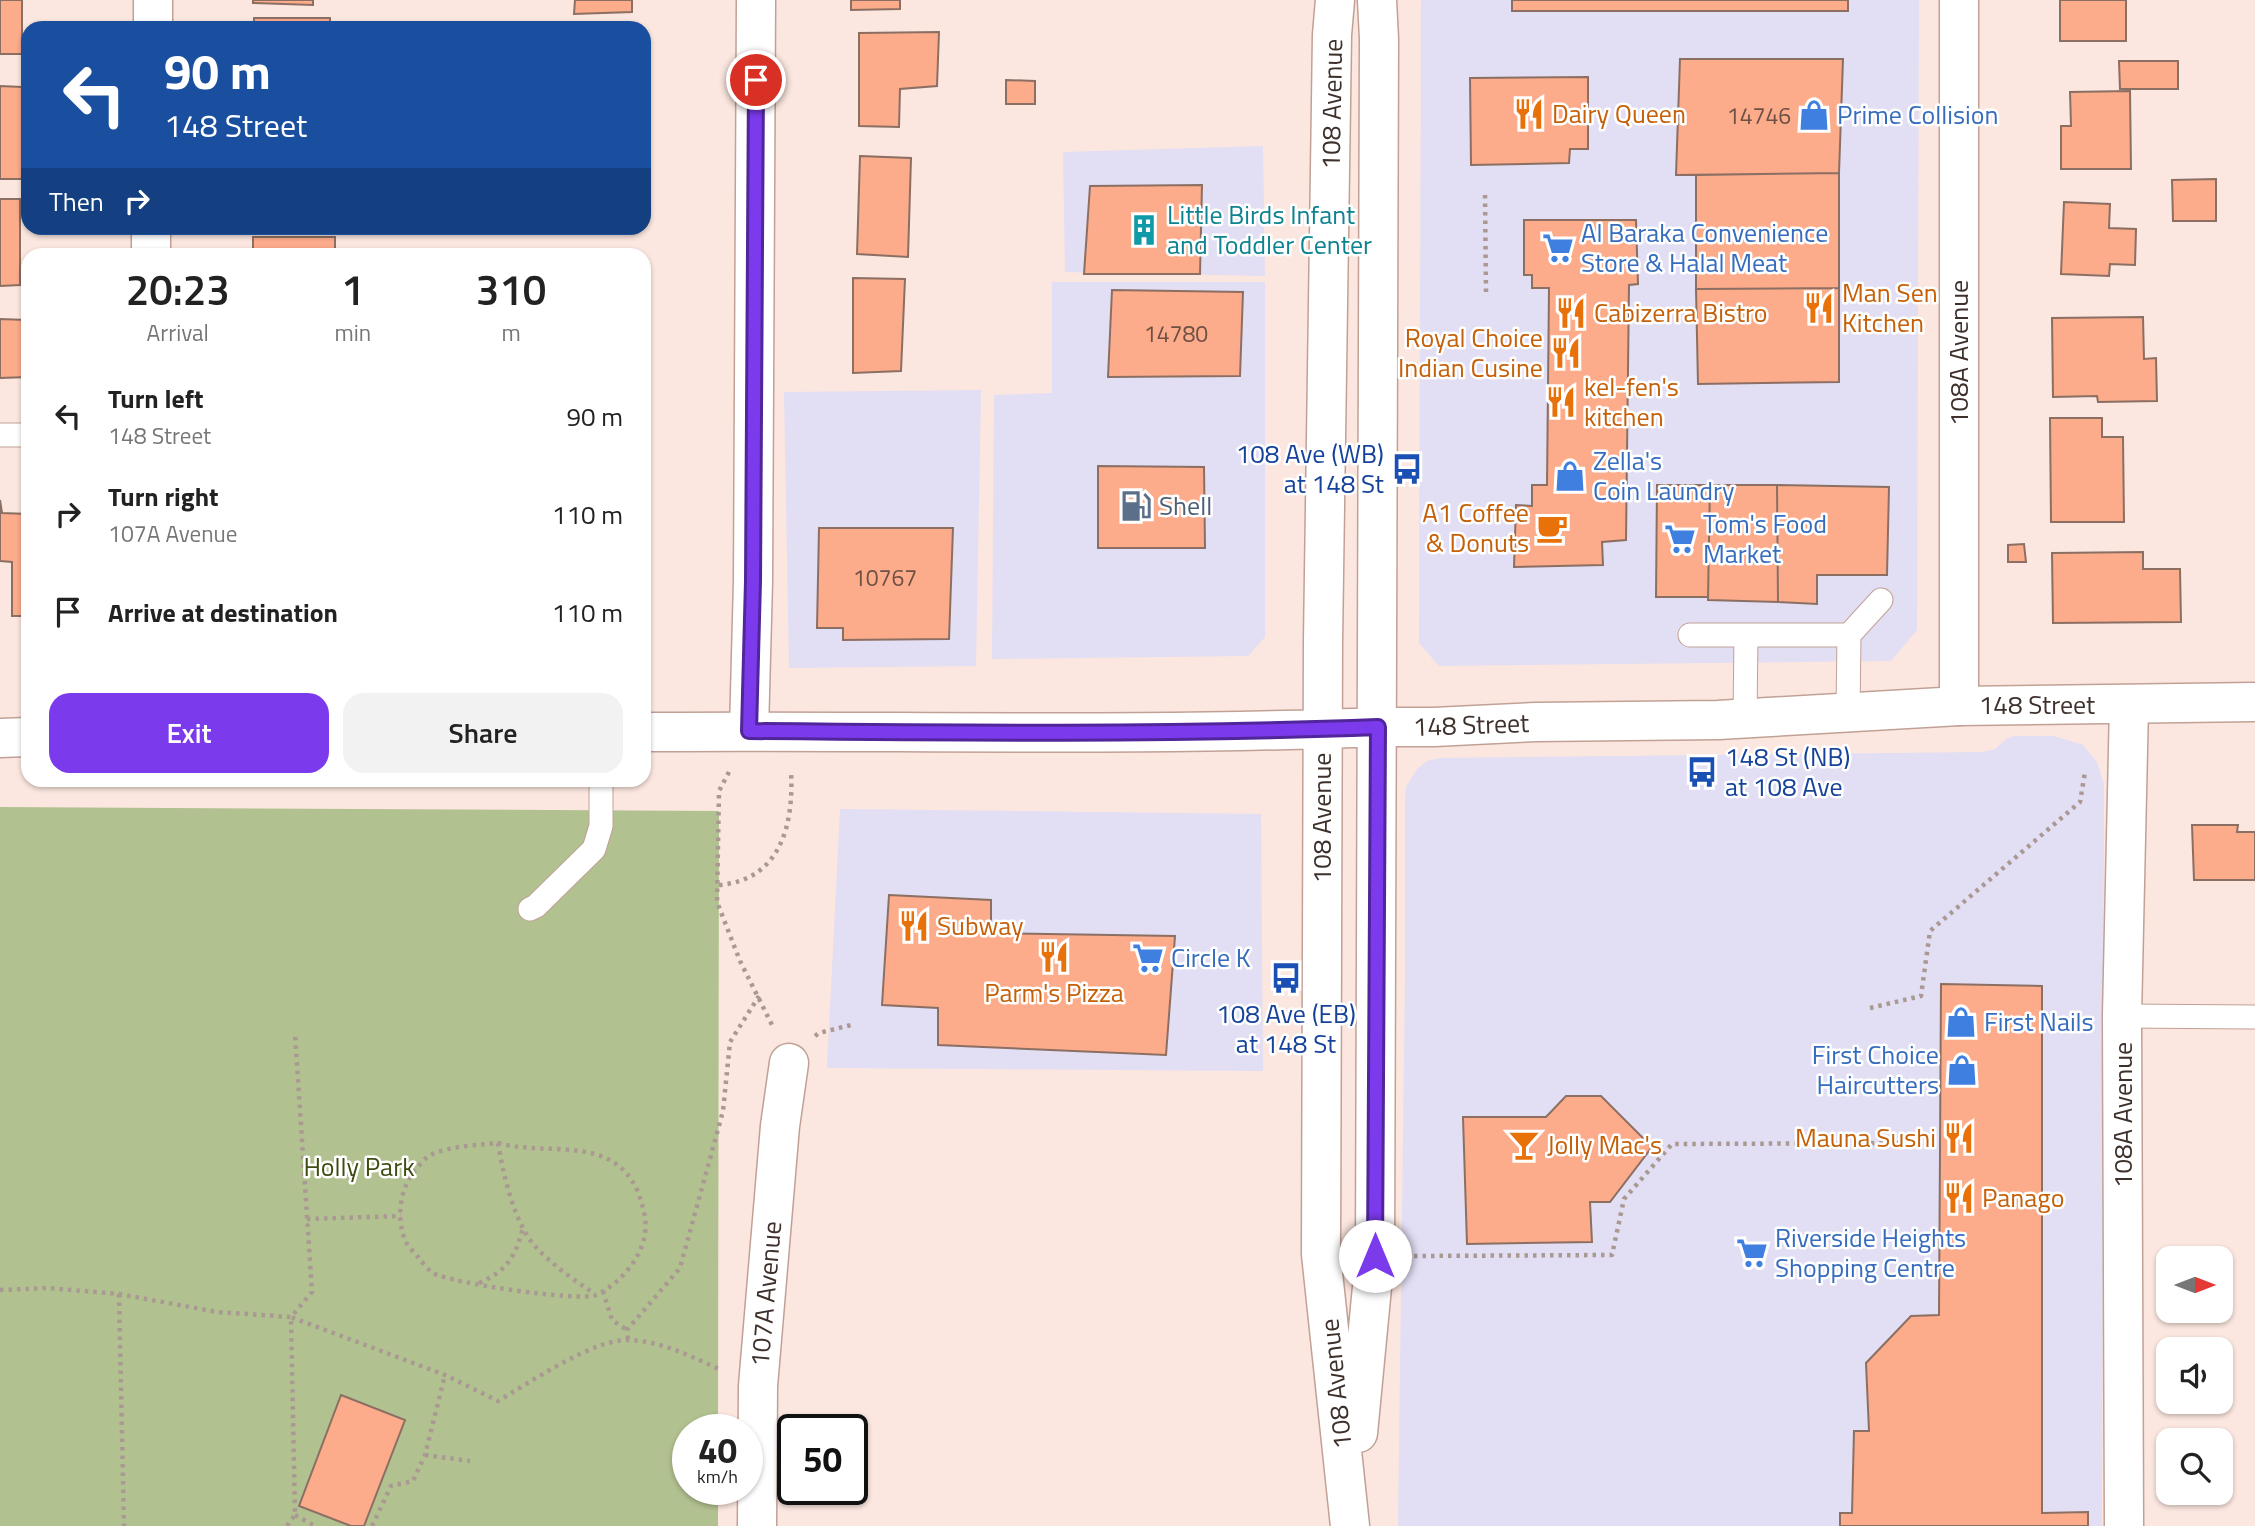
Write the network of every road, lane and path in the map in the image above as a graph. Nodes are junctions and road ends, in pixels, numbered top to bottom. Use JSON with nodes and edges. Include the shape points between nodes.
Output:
{"nodes":[{"id":1,"x":153,"y":0,"type":"edge"},
{"id":2,"x":756,"y":0,"type":"edge"},
{"id":3,"x":1335,"y":0,"type":"edge"},
{"id":4,"x":1377,"y":0,"type":"edge"},
{"id":5,"x":1959,"y":0,"type":"edge"},
{"id":6,"x":153,"y":21,"type":"edge"},
{"id":7,"x":1485,"y":195,"type":"dead end"},
{"id":8,"x":1486,"y":293,"type":"dead end"},
{"id":9,"x":0,"y":435,"type":"edge"},
{"id":10,"x":21,"y":435,"type":"edge"},
{"id":11,"x":1881,"y":600,"type":"dead end"},
{"id":12,"x":1690,"y":635,"type":"dead end"},
{"id":13,"x":1746,"y":635,"type":"junction"},
{"id":14,"x":1849,"y":635,"type":"junction"},
{"id":15,"x":2255,"y":702,"type":"edge"},
{"id":16,"x":2129,"y":705,"type":"junction"},
{"id":17,"x":1959,"y":706,"type":"junction"},
{"id":18,"x":1848,"y":712,"type":"junction"},
{"id":19,"x":1745,"y":718,"type":"junction"},
{"id":20,"x":1378,"y":727,"type":"junction"},
{"id":21,"x":1323,"y":730,"type":"junction"},
{"id":22,"x":749,"y":731,"type":"junction"},
{"id":23,"x":651,"y":732,"type":"edge"},
{"id":24,"x":21,"y":737,"type":"edge"},
{"id":25,"x":0,"y":738,"type":"edge"},
{"id":26,"x":2086,"y":767,"type":"dead end"},
{"id":27,"x":791,"y":770,"type":"dead end"},
{"id":28,"x":601,"y":787,"type":"edge"},
{"id":29,"x":719,"y":885,"type":"junction"},
{"id":30,"x":530,"y":909,"type":"dead end"},
{"id":31,"x":759,"y":996,"type":"junction"},
{"id":32,"x":1870,"y":1008,"type":"dead end"},
{"id":33,"x":2122,"y":1016,"type":"junction"},
{"id":34,"x":2255,"y":1017,"type":"edge"},
{"id":35,"x":295,"y":1034,"type":"dead end"},
{"id":36,"x":789,"y":1063,"type":"joint"},
{"id":37,"x":498,"y":1143,"type":"junction"},
{"id":38,"x":1921,"y":1143,"type":"dead end"},
{"id":39,"x":401,"y":1216,"type":"junction"},
{"id":40,"x":307,"y":1219,"type":"junction"},
{"id":41,"x":524,"y":1227,"type":"junction"},
{"id":42,"x":1375,"y":1256,"type":"junction"},
{"id":43,"x":478,"y":1283,"type":"junction"},
{"id":44,"x":0,"y":1290,"type":"edge"},
{"id":45,"x":603,"y":1291,"type":"junction"},
{"id":46,"x":119,"y":1294,"type":"junction"},
{"id":47,"x":596,"y":1295,"type":"junction"},
{"id":48,"x":291,"y":1317,"type":"junction"},
{"id":49,"x":627,"y":1331,"type":"junction"},
{"id":50,"x":628,"y":1339,"type":"junction"},
{"id":51,"x":730,"y":1374,"type":"dead end"},
{"id":52,"x":445,"y":1375,"type":"junction"},
{"id":53,"x":425,"y":1455,"type":"junction"},
{"id":54,"x":470,"y":1461,"type":"dead end"},
{"id":55,"x":295,"y":1515,"type":"junction"},
{"id":56,"x":1350,"y":1517,"type":"edge"},
{"id":57,"x":124,"y":1526,"type":"edge"},
{"id":58,"x":288,"y":1526,"type":"edge"},
{"id":59,"x":315,"y":1526,"type":"edge"},
{"id":60,"x":372,"y":1526,"type":"edge"},
{"id":61,"x":757,"y":1526,"type":"edge"},
{"id":62,"x":2124,"y":1526,"type":"edge"}],
"edges":[{"from":1,"to":6,"type":"main road"},
{"from":2,"to":22,"type":"main road"},
{"from":3,"to":21,"type":"main road","name":"108 Avenue"},
{"from":4,"to":20,"type":"main road","name":"108 Avenue"},
{"from":5,"to":17,"type":"main road","name":"108A Avenue"},
{"from":7,"to":8,"type":"path"},
{"from":9,"to":10,"type":"lane"},
{"from":11,"to":14,"type":"lane"},
{"from":12,"to":13,"type":"lane"},
{"from":13,"to":14,"type":"lane"},
{"from":13,"to":19,"type":"lane"},
{"from":14,"to":18,"type":"lane"},
{"from":15,"to":16,"type":"main road","name":"148 Street"},
{"from":16,"to":17,"type":"main road","name":"148 Street"},
{"from":16,"to":33,"type":"main road","name":"108A Avenue"},
{"from":17,"to":18,"type":"main road","name":"148 Street"},
{"from":18,"to":19,"type":"main road","name":"148 Street"},
{"from":19,"to":20,"type":"main road","name":"148 Street"},
{"from":20,"to":21,"type":"main road","name":"148 Street"},
{"from":20,"to":42,"type":"main road","name":"108 Avenue"},
{"from":21,"to":22,"type":"main road","name":"148 Street","via":[[1074,734]]},
{"from":21,"to":56,"type":"main road","name":"108 Avenue","via":[[1321,1254]]},
{"from":22,"to":23,"type":"main road","name":"148 Street"},
{"from":22,"to":29,"type":"path","via":[[719,791]]},
{"from":24,"to":25,"type":"main road"},
{"from":26,"to":32,"type":"path","via":[[2080,802],[1930,931],[1921,996]]},
{"from":27,"to":29,"type":"path","via":[[793,795],[782,845],[762,871],[735,884]]},
{"from":28,"to":30,"type":"lane","via":[[601,826],[594,849]]},
{"from":29,"to":31,"type":"path","via":[[718,902]]},
{"from":31,"to":36,"type":"path"},
{"from":31,"to":49,"type":"path","via":[[730,1042],[723,1111],[680,1268]]},
{"from":33,"to":34,"type":"lane"},
{"from":33,"to":62,"type":"main road","name":"108A Avenue"},
{"from":35,"to":40,"type":"path"},
{"from":36,"to":61,"type":"main road","name":"107A Avenue","via":[[758,1386]]},
{"from":37,"to":39,"type":"path","via":[[457,1147],[428,1156],[402,1191]]},
{"from":37,"to":41,"type":"path","via":[[504,1179]]},
{"from":37,"to":45,"type":"path","via":[[593,1152],[616,1163],[632,1178],[645,1209],[645,1235],[628,1272]]},
{"from":38,"to":42,"type":"path","via":[[1672,1144],[1624,1199],[1612,1255]]},
{"from":39,"to":40,"type":"path"},
{"from":39,"to":43,"type":"path","via":[[405,1241],[433,1273]]},
{"from":40,"to":48,"type":"path","via":[[312,1292]]},
{"from":41,"to":43,"type":"path","via":[[513,1259]]},
{"from":41,"to":47,"type":"path","via":[[533,1244]]},
{"from":42,"to":56,"type":"main road","name":"108 Avenue"},
{"from":43,"to":47,"type":"path","via":[[570,1296]]},
{"from":44,"to":46,"type":"path","via":[[48,1288]]},
{"from":45,"to":47,"type":"path"},
{"from":45,"to":49,"type":"path","via":[[612,1320]]},
{"from":46,"to":48,"type":"path","via":[[217,1312]]},
{"from":46,"to":57,"type":"path"},
{"from":48,"to":52,"type":"path"},
{"from":48,"to":55,"type":"path"},
{"from":49,"to":50,"type":"path"},
{"from":50,"to":51,"type":"path","via":[[670,1348]]},
{"from":50,"to":52,"type":"path","via":[[588,1350],[498,1401]]},
{"from":52,"to":53,"type":"path"},
{"from":53,"to":54,"type":"path"},
{"from":53,"to":60,"type":"path","via":[[412,1481],[391,1486]]},
{"from":55,"to":58,"type":"path"},
{"from":55,"to":59,"type":"path"}]}
